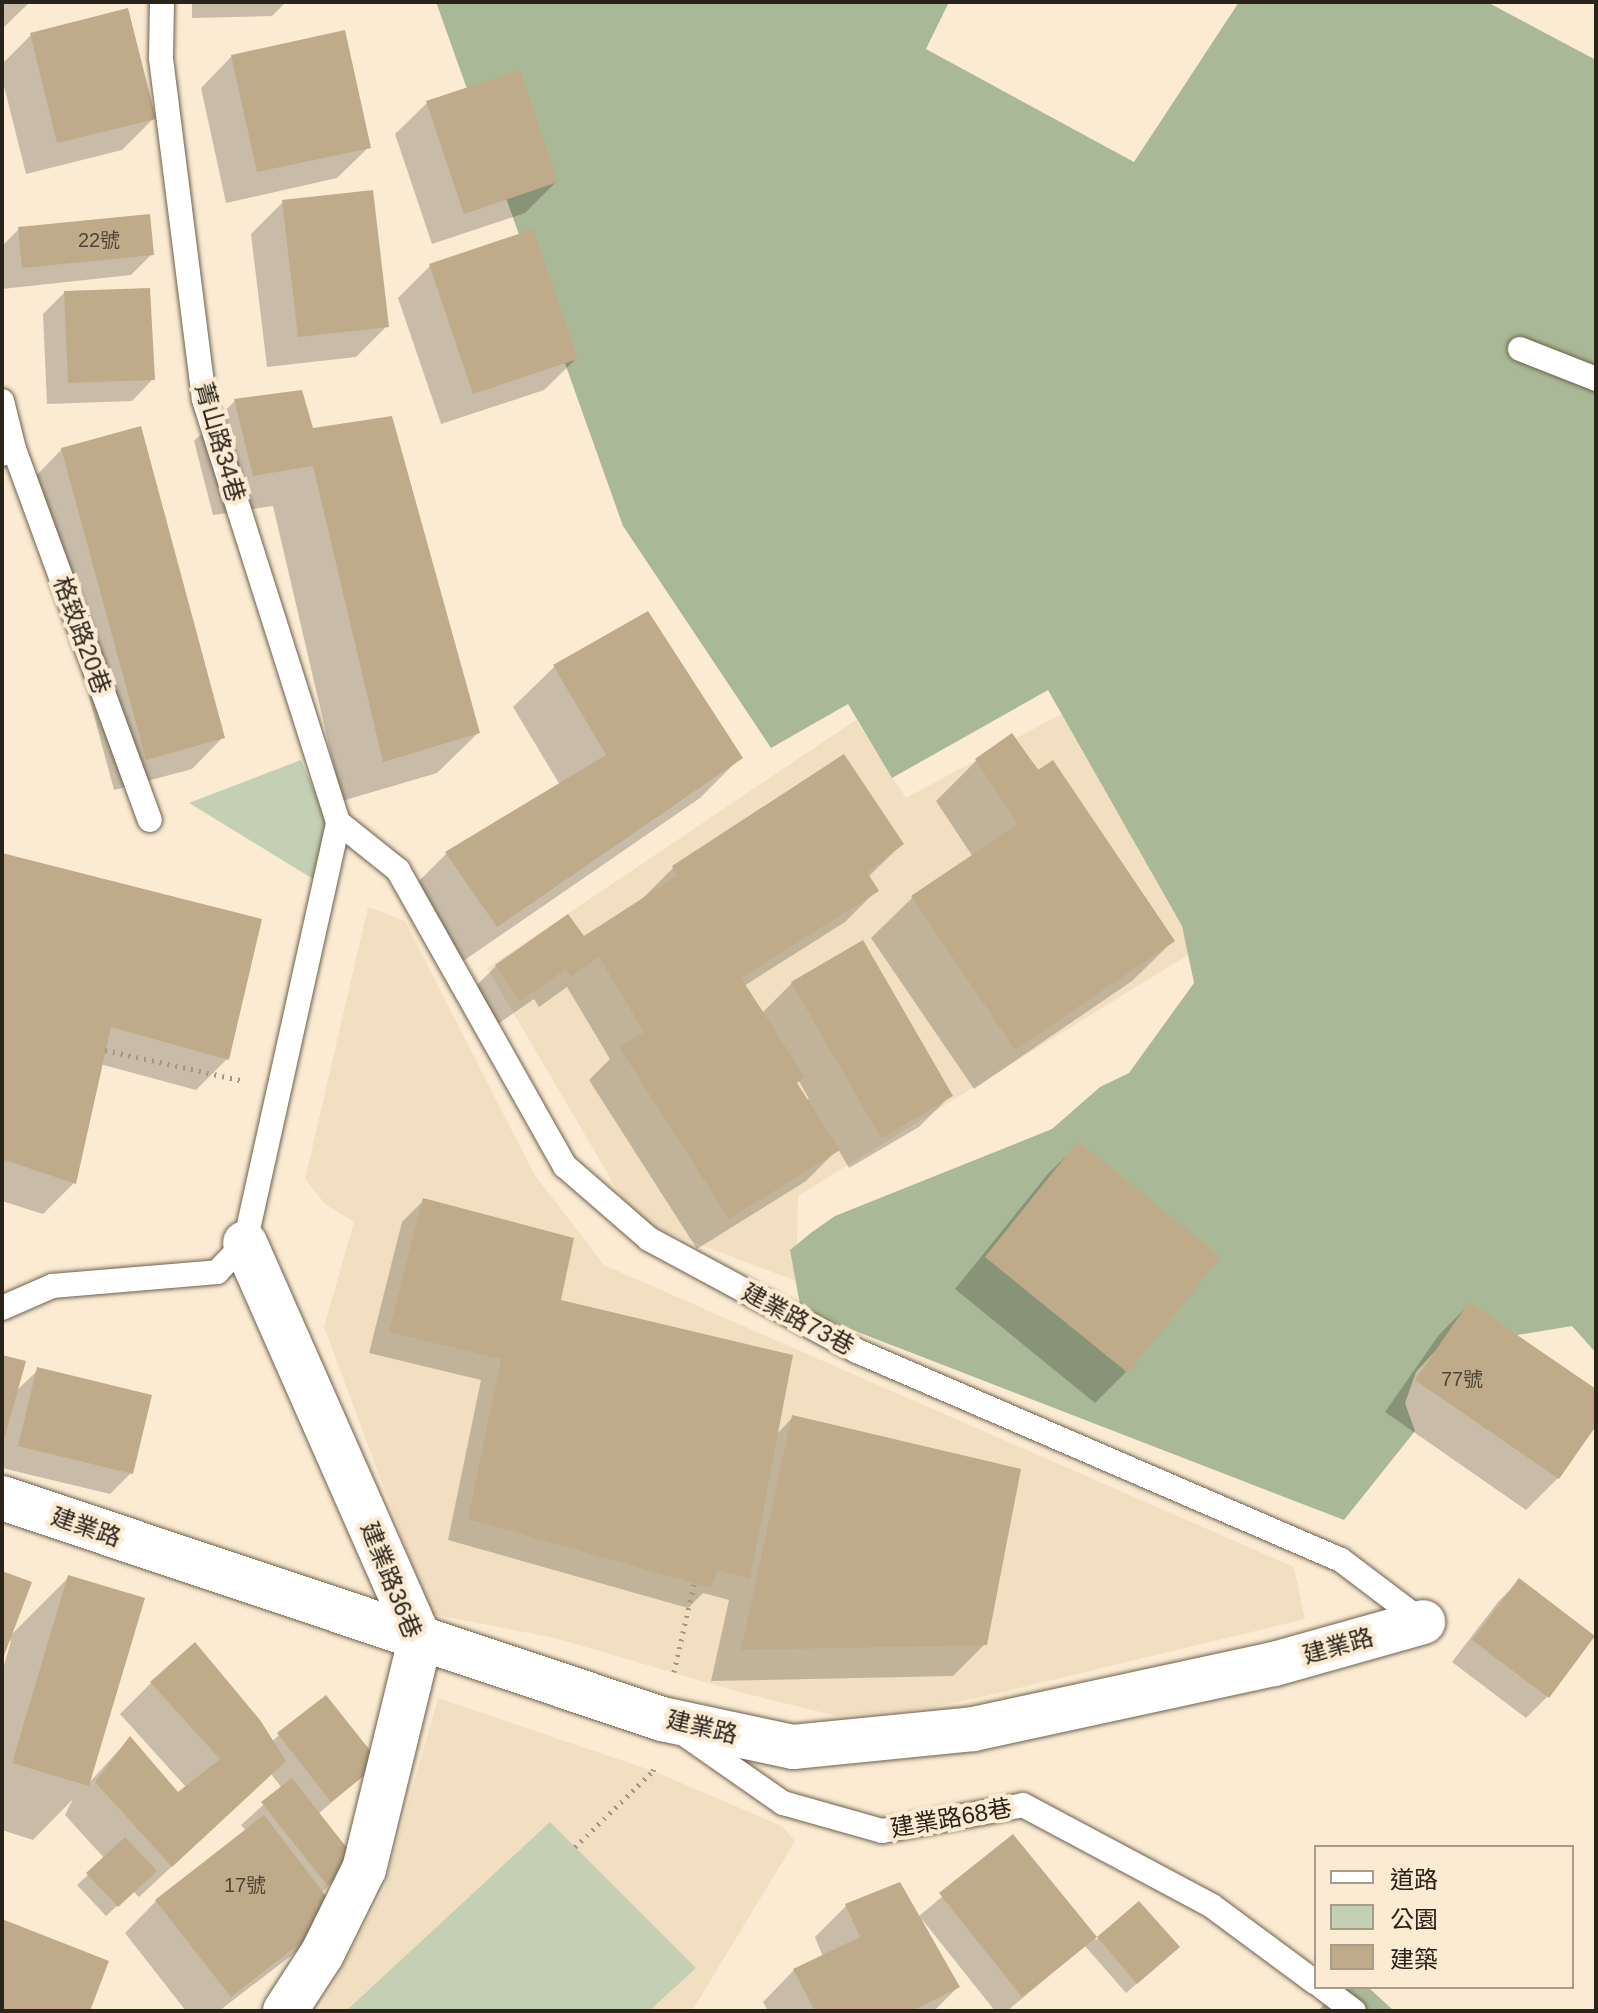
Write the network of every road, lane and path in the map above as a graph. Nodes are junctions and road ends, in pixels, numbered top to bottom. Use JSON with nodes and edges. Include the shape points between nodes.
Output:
{"nodes":[{"id":1,"x":162,"y":2,"type":"edge"},
{"id":2,"x":1520,"y":349,"type":"dead end"},
{"id":3,"x":1596,"y":379,"type":"edge"},
{"id":4,"x":2,"y":401,"type":"edge"},
{"id":5,"x":8,"y":452,"type":"edge"},
{"id":6,"x":150,"y":820,"type":"dead end"},
{"id":7,"x":338,"y":822,"type":"junction"},
{"id":8,"x":105,"y":1050,"type":"dead end"},
{"id":9,"x":281,"y":1090,"type":"junction"},
{"id":10,"x":245,"y":1243,"type":"junction"},
{"id":11,"x":2,"y":1308,"type":"edge"},
{"id":12,"x":2,"y":1498,"type":"edge"},
{"id":13,"x":1423,"y":1622,"type":"joint"},
{"id":14,"x":420,"y":1640,"type":"junction"},
{"id":15,"x":662,"y":1719,"type":"junction"},
{"id":16,"x":653,"y":1771,"type":"dead end"},
{"id":17,"x":575,"y":1847,"type":"dead end"},
{"id":18,"x":1314,"y":1982,"type":"edge"},
{"id":19,"x":1325,"y":1989,"type":"edge"},
{"id":20,"x":285,"y":2011,"type":"edge"},
{"id":21,"x":1354,"y":2011,"type":"edge"}],
"edges":[{"from":1,"to":7,"type":"lane","name":"菁山路34巷","via":[[161,58],[204,399]]},
{"from":2,"to":3,"type":"lane"},
{"from":4,"to":5,"type":"lane","name":"格致路20巷"},
{"from":5,"to":6,"type":"lane","name":"格致路20巷"},
{"from":7,"to":9,"type":"lane"},
{"from":7,"to":13,"type":"lane","name":"建業路73巷","via":[[398,870],[565,1166],[649,1239],[857,1351],[1341,1560]]},
{"from":8,"to":9,"type":"path"},
{"from":9,"to":10,"type":"lane"},
{"from":10,"to":11,"type":"lane","via":[[217,1272],[52,1286]]},
{"from":10,"to":14,"type":"street","name":"建業路36巷"},
{"from":12,"to":14,"type":"street","name":"建業路"},
{"from":13,"to":15,"type":"street","name":"建業路","via":[[1274,1664],[973,1729],[793,1747]]},
{"from":14,"to":15,"type":"street","name":"建業路"},
{"from":14,"to":20,"type":"street","name":"建業路36巷","via":[[364,1869],[322,1954]]},
{"from":15,"to":18,"type":"lane","name":"建業路68巷","via":[[783,1803],[882,1831],[1023,1805],[1212,1906]]},
{"from":16,"to":17,"type":"path"},
{"from":19,"to":21,"type":"lane"}]}
